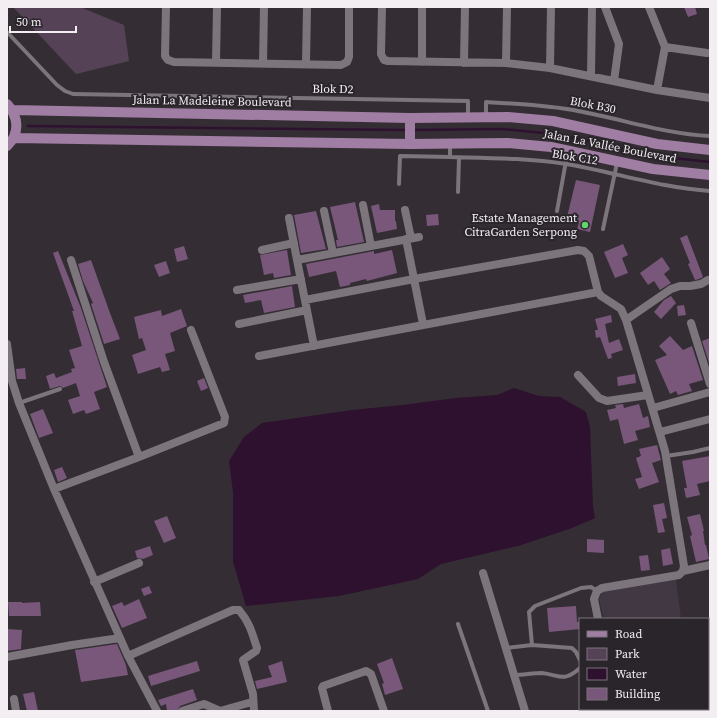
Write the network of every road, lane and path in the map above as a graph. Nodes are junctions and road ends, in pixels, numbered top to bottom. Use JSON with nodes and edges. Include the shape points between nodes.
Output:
{"nodes":[{"id":1,"x":166,"y":7,"type":"edge"},
{"id":2,"x":217,"y":7,"type":"edge"},
{"id":3,"x":264,"y":7,"type":"edge"},
{"id":4,"x":307,"y":7,"type":"edge"},
{"id":5,"x":349,"y":7,"type":"edge"},
{"id":6,"x":382,"y":7,"type":"edge"},
{"id":7,"x":422,"y":7,"type":"edge"},
{"id":8,"x":465,"y":7,"type":"edge"},
{"id":9,"x":507,"y":7,"type":"edge"},
{"id":10,"x":551,"y":7,"type":"edge"},
{"id":11,"x":592,"y":7,"type":"edge"},
{"id":12,"x":605,"y":7,"type":"edge"},
{"id":13,"x":649,"y":7,"type":"edge"},
{"id":14,"x":7,"y":32,"type":"edge"},
{"id":15,"x":665,"y":47,"type":"junction"},
{"id":16,"x":707,"y":53,"type":"dead end"},
{"id":17,"x":216,"y":62,"type":"junction"},
{"id":18,"x":422,"y":62,"type":"junction"},
{"id":19,"x":263,"y":63,"type":"junction"},
{"id":20,"x":464,"y":63,"type":"junction"},
{"id":21,"x":506,"y":63,"type":"junction"},
{"id":22,"x":306,"y":64,"type":"junction"},
{"id":23,"x":550,"y":68,"type":"junction"},
{"id":24,"x":591,"y":76,"type":"junction"},
{"id":25,"x":614,"y":81,"type":"junction"},
{"id":26,"x":657,"y":90,"type":"junction"},
{"id":27,"x":710,"y":98,"type":"edge"},
{"id":28,"x":10,"y":107,"type":"edge"},
{"id":29,"x":486,"y":117,"type":"junction"},
{"id":30,"x":410,"y":118,"type":"junction"},
{"id":31,"x":468,"y":118,"type":"junction"},
{"id":32,"x":710,"y":136,"type":"edge"},
{"id":33,"x":14,"y":138,"type":"junction"},
{"id":34,"x":450,"y":143,"type":"junction"},
{"id":35,"x":410,"y":144,"type":"junction"},
{"id":36,"x":7,"y":146,"type":"edge"},
{"id":37,"x":568,"y":150,"type":"junction"},
{"id":38,"x":710,"y":150,"type":"edge"},
{"id":39,"x":450,"y":157,"type":"junction"},
{"id":40,"x":459,"y":158,"type":"junction"},
{"id":41,"x":617,"y":161,"type":"junction"},
{"id":42,"x":565,"y":164,"type":"junction"},
{"id":43,"x":614,"y":174,"type":"junction"},
{"id":44,"x":710,"y":175,"type":"edge"},
{"id":45,"x":399,"y":184,"type":"dead end"},
{"id":46,"x":710,"y":191,"type":"edge"},
{"id":47,"x":458,"y":192,"type":"dead end"},
{"id":48,"x":363,"y":205,"type":"dead end"},
{"id":49,"x":405,"y":210,"type":"dead end"},
{"id":50,"x":324,"y":211,"type":"dead end"},
{"id":51,"x":557,"y":211,"type":"dead end"},
{"id":52,"x":289,"y":218,"type":"dead end"},
{"id":53,"x":603,"y":229,"type":"dead end"},
{"id":54,"x":412,"y":238,"type":"junction"},
{"id":55,"x":294,"y":243,"type":"junction"},
{"id":56,"x":372,"y":246,"type":"junction"},
{"id":57,"x":262,"y":250,"type":"dead end"},
{"id":58,"x":333,"y":253,"type":"junction"},
{"id":59,"x":71,"y":260,"type":"dead end"},
{"id":60,"x":297,"y":260,"type":"junction"},
{"id":61,"x":301,"y":279,"type":"junction"},
{"id":62,"x":414,"y":279,"type":"junction"},
{"id":63,"x":708,"y":280,"type":"dead end"},
{"id":64,"x":237,"y":290,"type":"dead end"},
{"id":65,"x":598,"y":292,"type":"junction"},
{"id":66,"x":305,"y":300,"type":"junction"},
{"id":67,"x":307,"y":310,"type":"junction"},
{"id":68,"x":626,"y":320,"type":"junction"},
{"id":69,"x":691,"y":323,"type":"dead end"},
{"id":70,"x":239,"y":324,"type":"dead end"},
{"id":71,"x":423,"y":324,"type":"junction"},
{"id":72,"x":192,"y":330,"type":"dead end"},
{"id":73,"x":7,"y":344,"type":"edge"},
{"id":74,"x":314,"y":346,"type":"junction"},
{"id":75,"x":259,"y":356,"type":"dead end"},
{"id":76,"x":578,"y":375,"type":"dead end"},
{"id":77,"x":710,"y":384,"type":"edge"},
{"id":78,"x":60,"y":389,"type":"dead end"},
{"id":79,"x":710,"y":392,"type":"edge"},
{"id":80,"x":648,"y":395,"type":"junction"},
{"id":81,"x":19,"y":403,"type":"junction"},
{"id":82,"x":653,"y":408,"type":"junction"},
{"id":83,"x":710,"y":418,"type":"edge"},
{"id":84,"x":660,"y":432,"type":"junction"},
{"id":85,"x":710,"y":448,"type":"edge"},
{"id":86,"x":666,"y":456,"type":"junction"},
{"id":87,"x":139,"y":457,"type":"junction"},
{"id":88,"x":54,"y":489,"type":"junction"},
{"id":89,"x":139,"y":563,"type":"dead end"},
{"id":90,"x":710,"y":565,"type":"edge"},
{"id":91,"x":683,"y":571,"type":"junction"},
{"id":92,"x":483,"y":573,"type":"dead end"},
{"id":93,"x":94,"y":582,"type":"junction"},
{"id":94,"x":597,"y":591,"type":"junction"},
{"id":95,"x":598,"y":618,"type":"edge"},
{"id":96,"x":458,"y":624,"type":"dead end"},
{"id":97,"x":120,"y":638,"type":"junction"},
{"id":98,"x":532,"y":645,"type":"junction"},
{"id":99,"x":506,"y":648,"type":"junction"},
{"id":100,"x":128,"y":656,"type":"junction"},
{"id":101,"x":7,"y":657,"type":"edge"},
{"id":102,"x":579,"y":658,"type":"edge"},
{"id":103,"x":579,"y":669,"type":"edge"},
{"id":104,"x":514,"y":675,"type":"junction"},
{"id":105,"x":14,"y":699,"type":"dead end"},
{"id":106,"x":252,"y":702,"type":"junction"},
{"id":107,"x":16,"y":711,"type":"edge"},
{"id":108,"x":157,"y":711,"type":"edge"},
{"id":109,"x":182,"y":711,"type":"edge"},
{"id":110,"x":220,"y":711,"type":"edge"},
{"id":111,"x":254,"y":711,"type":"edge"},
{"id":112,"x":328,"y":711,"type":"edge"},
{"id":113,"x":384,"y":711,"type":"edge"},
{"id":114,"x":488,"y":711,"type":"edge"},
{"id":115,"x":524,"y":711,"type":"edge"}],
"edges":[{"from":1,"to":17,"type":"street","via":[[165,56],[168,60]]},
{"from":2,"to":17,"type":"street"},
{"from":3,"to":19,"type":"street"},
{"from":4,"to":22,"type":"street"},
{"from":5,"to":22,"type":"street","via":[[347,62],[341,65]]},
{"from":6,"to":18,"type":"street","via":[[381,54],[384,60]]},
{"from":7,"to":18,"type":"street"},
{"from":8,"to":20,"type":"street"},
{"from":9,"to":21,"type":"street"},
{"from":10,"to":23,"type":"street"},
{"from":11,"to":24,"type":"street"},
{"from":12,"to":25,"type":"street","via":[[619,44]]},
{"from":13,"to":15,"type":"street"},
{"from":14,"to":31,"type":"lane","name":"Blok D2","via":[[57,85],[73,94],[468,101]]},
{"from":15,"to":16,"type":"street"},
{"from":15,"to":26,"type":"street"},
{"from":17,"to":19,"type":"street"},
{"from":18,"to":20,"type":"street"},
{"from":19,"to":22,"type":"street"},
{"from":20,"to":21,"type":"street"},
{"from":21,"to":23,"type":"street"},
{"from":23,"to":24,"type":"street"},
{"from":24,"to":25,"type":"street"},
{"from":25,"to":26,"type":"street"},
{"from":26,"to":27,"type":"street"},
{"from":28,"to":30,"type":"street","name":"Jalan La Madeleine Boulevard"},
{"from":28,"to":33,"type":"street","via":[[17,124]]},
{"from":29,"to":31,"type":"street","name":"Jalan La Vallée Boulevard"},
{"from":29,"to":32,"type":"lane","name":"Blok B30","via":[[486,102],[540,106]]},
{"from":29,"to":38,"type":"street","name":"Jalan La Vallée Boulevard","via":[[553,121],[657,144]]},
{"from":30,"to":31,"type":"street","name":"Jalan La Vallée Boulevard"},
{"from":30,"to":35,"type":"street"},
{"from":33,"to":35,"type":"street"},
{"from":33,"to":36,"type":"street"},
{"from":34,"to":35,"type":"street","name":"Jalan La Vallée Boulevard"},
{"from":34,"to":37,"type":"street","name":"Jalan La Vallée Boulevard","via":[[507,143]]},
{"from":34,"to":39,"type":"lane"},
{"from":37,"to":41,"type":"street","name":"Jalan La Vallée Boulevard"},
{"from":37,"to":42,"type":"lane"},
{"from":39,"to":40,"type":"lane","name":"Blok C12"},
{"from":39,"to":45,"type":"lane","name":"Blok C12","via":[[400,156]]},
{"from":40,"to":42,"type":"lane","name":"Blok C12","via":[[499,158]]},
{"from":40,"to":47,"type":"lane"},
{"from":41,"to":43,"type":"lane"},
{"from":41,"to":44,"type":"street","name":"Jalan La Vallée Boulevard","via":[[653,169]]},
{"from":42,"to":43,"type":"lane","name":"Blok C12"},
{"from":42,"to":51,"type":"lane"},
{"from":43,"to":46,"type":"lane","name":"Blok C12"},
{"from":43,"to":53,"type":"lane"},
{"from":48,"to":56,"type":"street"},
{"from":49,"to":54,"type":"street"},
{"from":50,"to":58,"type":"street"},
{"from":52,"to":55,"type":"street"},
{"from":54,"to":56,"type":"street"},
{"from":54,"to":62,"type":"street"},
{"from":55,"to":57,"type":"street"},
{"from":55,"to":60,"type":"street"},
{"from":56,"to":58,"type":"street"},
{"from":58,"to":60,"type":"street"},
{"from":59,"to":87,"type":"street","via":[[104,362]]},
{"from":60,"to":61,"type":"street"},
{"from":61,"to":64,"type":"street"},
{"from":61,"to":66,"type":"street"},
{"from":62,"to":65,"type":"street","via":[[578,250],[584,251],[588,256]]},
{"from":62,"to":66,"type":"street"},
{"from":62,"to":71,"type":"street"},
{"from":63,"to":68,"type":"street","via":[[701,284],[671,289]]},
{"from":65,"to":68,"type":"street","via":[[621,309]]},
{"from":65,"to":71,"type":"street"},
{"from":66,"to":67,"type":"street"},
{"from":67,"to":70,"type":"street"},
{"from":67,"to":74,"type":"street"},
{"from":68,"to":80,"type":"street"},
{"from":69,"to":77,"type":"street"},
{"from":71,"to":74,"type":"street"},
{"from":72,"to":87,"type":"street","via":[[225,418],[224,422]]},
{"from":73,"to":81,"type":"street","via":[[12,381]]},
{"from":74,"to":75,"type":"street"},
{"from":76,"to":80,"type":"street","via":[[603,401]]},
{"from":78,"to":81,"type":"lane"},
{"from":79,"to":82,"type":"street"},
{"from":80,"to":82,"type":"street"},
{"from":81,"to":88,"type":"street"},
{"from":82,"to":84,"type":"street"},
{"from":83,"to":84,"type":"street"},
{"from":84,"to":86,"type":"street"},
{"from":85,"to":86,"type":"lane"},
{"from":86,"to":91,"type":"street"},
{"from":87,"to":88,"type":"street"},
{"from":88,"to":93,"type":"street"},
{"from":89,"to":93,"type":"street"},
{"from":90,"to":91,"type":"street"},
{"from":91,"to":94,"type":"street","via":[[679,575]]},
{"from":92,"to":99,"type":"street"},
{"from":93,"to":97,"type":"street"},
{"from":94,"to":95,"type":"street","via":[[594,599]]},
{"from":94,"to":98,"type":"lane","via":[[591,587],[581,588],[532,608],[529,612]]},
{"from":96,"to":114,"type":"lane"},
{"from":97,"to":100,"type":"street"},
{"from":97,"to":101,"type":"street"},
{"from":98,"to":99,"type":"lane"},
{"from":98,"to":102,"type":"lane","via":[[572,648]]},
{"from":99,"to":104,"type":"street"},
{"from":100,"to":106,"type":"street","via":[[233,610],[239,610],[250,626],[257,648],[243,660],[253,694]]},
{"from":100,"to":108,"type":"street"},
{"from":103,"to":104,"type":"lane","via":[[561,677],[543,673]]},
{"from":104,"to":115,"type":"street"},
{"from":105,"to":107,"type":"street"},
{"from":106,"to":110,"type":"street"},
{"from":106,"to":111,"type":"street"},
{"from":109,"to":110,"type":"street","via":[[204,704]]},
{"from":112,"to":113,"type":"street","via":[[323,686],[366,671],[371,674]]}]}
